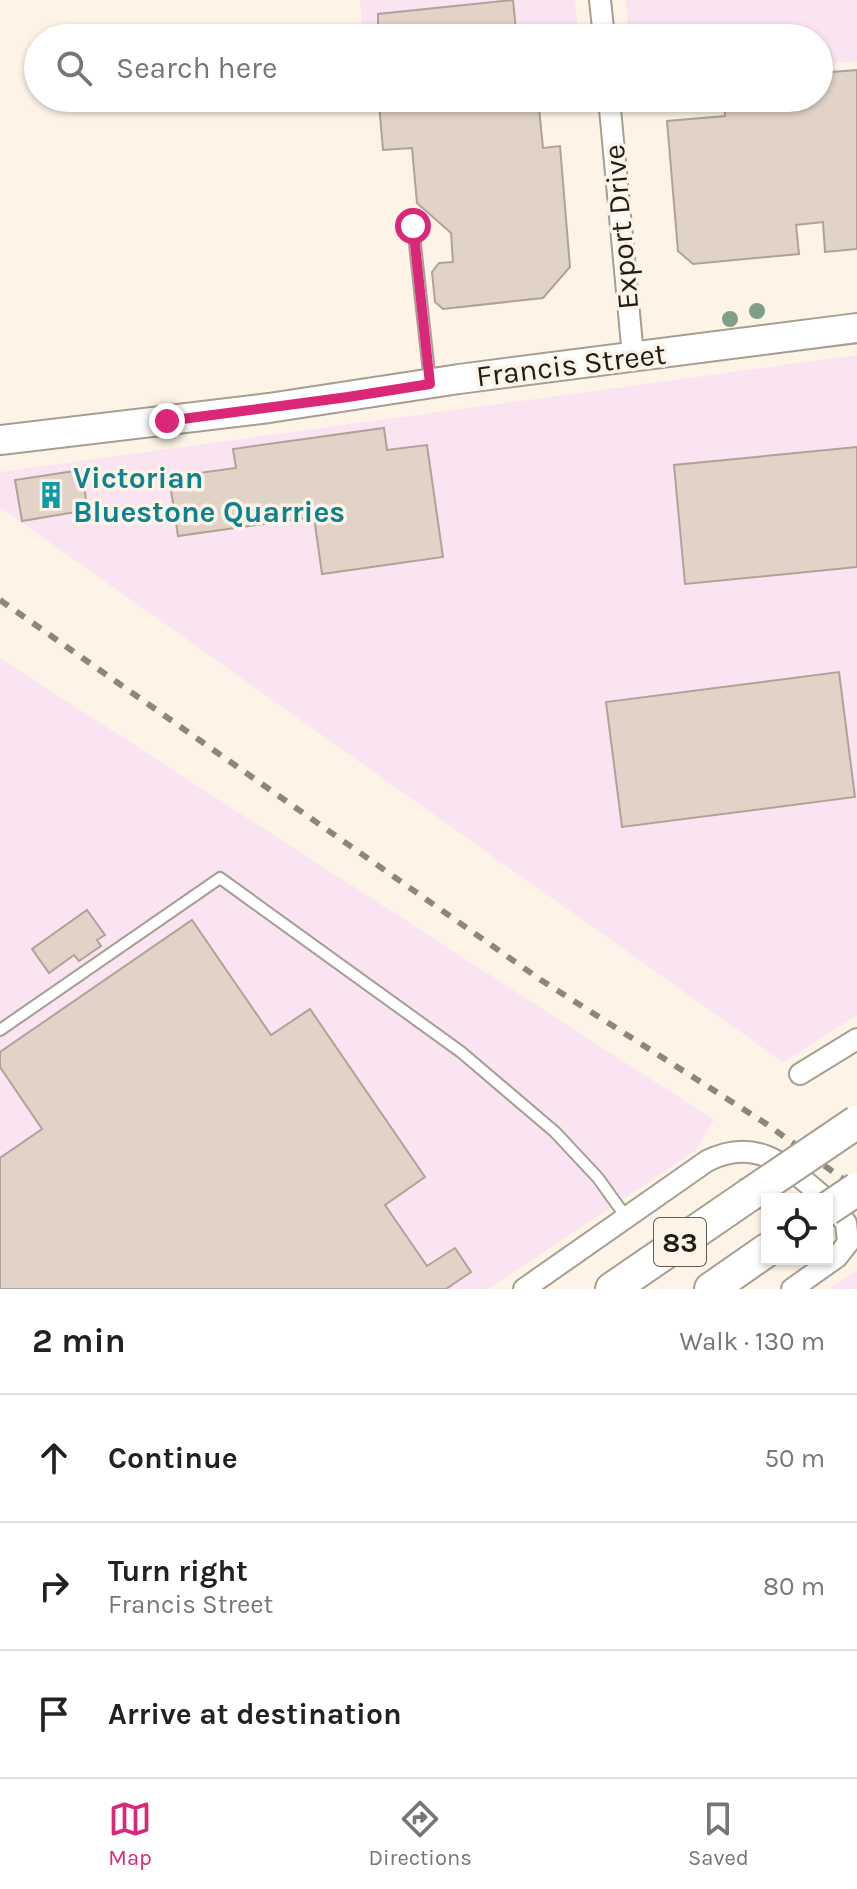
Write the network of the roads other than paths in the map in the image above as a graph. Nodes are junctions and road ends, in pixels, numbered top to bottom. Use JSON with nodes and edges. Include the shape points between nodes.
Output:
{"nodes":[{"id":1,"x":600,"y":0,"type":"edge"},
{"id":2,"x":603,"y":24,"type":"edge"},
{"id":3,"x":610,"y":112,"type":"edge"},
{"id":4,"x":413,"y":226,"type":"dead end"},
{"id":5,"x":857,"y":328,"type":"edge"},
{"id":6,"x":633,"y":356,"type":"junction"},
{"id":7,"x":430,"y":384,"type":"junction"},
{"id":8,"x":0,"y":440,"type":"edge"},
{"id":9,"x":0,"y":1030,"type":"edge"},
{"id":10,"x":857,"y":1039,"type":"edge"},
{"id":11,"x":800,"y":1074,"type":"dead end"},
{"id":12,"x":857,"y":1122,"type":"edge"},
{"id":13,"x":857,"y":1189,"type":"edge"},
{"id":14,"x":820,"y":1193,"type":"edge"},
{"id":15,"x":833,"y":1205,"type":"edge"},
{"id":16,"x":833,"y":1207,"type":"edge"},
{"id":17,"x":626,"y":1217,"type":"junction"},
{"id":18,"x":761,"y":1254,"type":"edge"},
{"id":19,"x":833,"y":1260,"type":"edge"},
{"id":20,"x":826,"y":1265,"type":"edge"},
{"id":21,"x":524,"y":1289,"type":"edge"},
{"id":22,"x":612,"y":1289,"type":"edge"},
{"id":23,"x":711,"y":1289,"type":"edge"},
{"id":24,"x":792,"y":1289,"type":"edge"}],
"edges":[{"from":1,"to":2,"type":"street"},
{"from":3,"to":6,"type":"street","name":"Export Drive"},
{"from":4,"to":7,"type":"lane"},
{"from":5,"to":6,"type":"main road","name":"Francis Street"},
{"from":6,"to":7,"type":"main road","name":"Francis Street"},
{"from":7,"to":8,"type":"main road","name":"Francis Street"},
{"from":9,"to":17,"type":"lane","via":[[220,878],[472,1062],[555,1132]]},
{"from":10,"to":11,"type":"street"},
{"from":12,"to":22,"type":"highway","number":"83","bridge":true},
{"from":13,"to":15,"type":"highway","bridge":true},
{"from":14,"to":17,"type":"street","via":[[764,1154],[735,1151],[707,1161]]},
{"from":16,"to":19,"type":"street","via":[[846,1223],[848,1243]]},
{"from":17,"to":21,"type":"street"},
{"from":18,"to":23,"type":"highway","number":"83"},
{"from":20,"to":24,"type":"street"}]}
